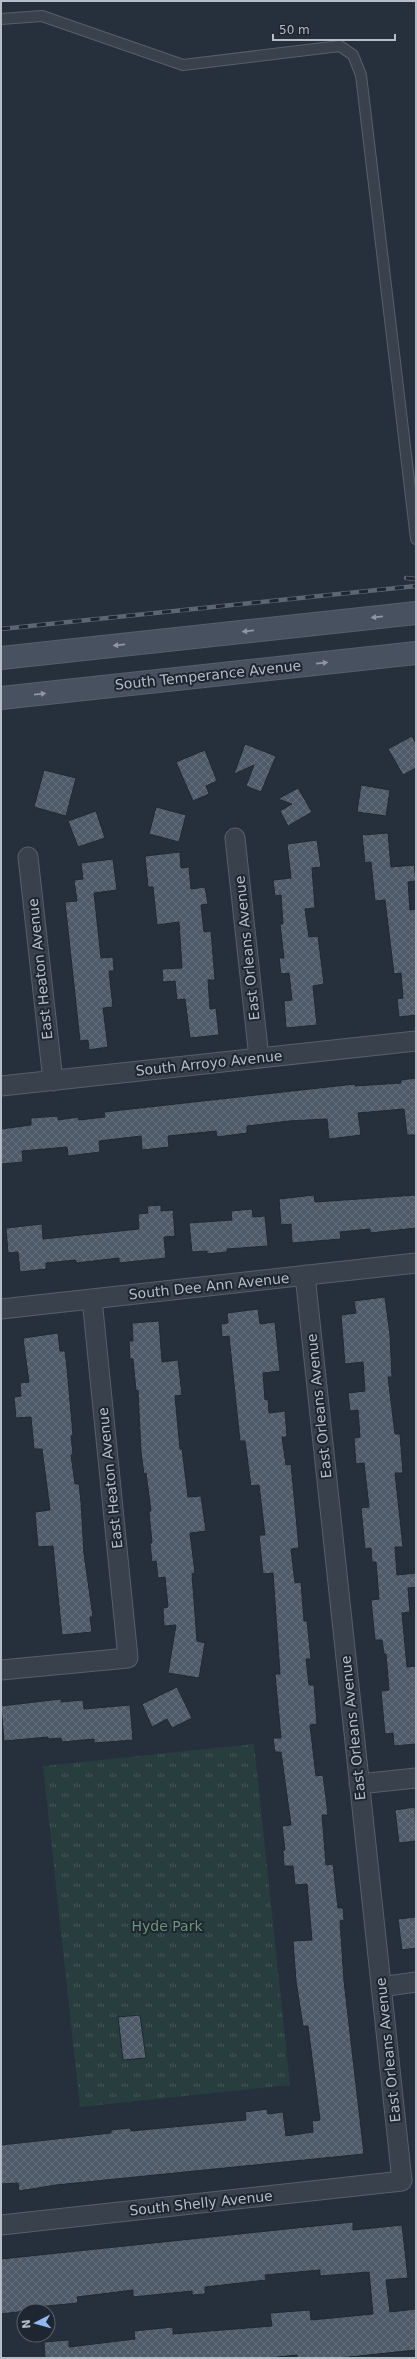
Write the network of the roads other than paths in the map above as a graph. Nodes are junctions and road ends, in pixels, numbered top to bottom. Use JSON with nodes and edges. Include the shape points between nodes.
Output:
{"nodes":[{"id":1,"x":1,"y":19,"type":"edge"},
{"id":2,"x":416,"y":539,"type":"edge"},
{"id":3,"x":416,"y":613,"type":"edge"},
{"id":4,"x":416,"y":653,"type":"edge"},
{"id":5,"x":1,"y":658,"type":"edge"},
{"id":6,"x":1,"y":698,"type":"edge"},
{"id":7,"x":235,"y":838,"type":"dead end"},
{"id":8,"x":28,"y":857,"type":"dead end"},
{"id":9,"x":416,"y":1040,"type":"edge"},
{"id":10,"x":259,"y":1058,"type":"junction"},
{"id":11,"x":53,"y":1081,"type":"junction"},
{"id":12,"x":1,"y":1086,"type":"edge"},
{"id":13,"x":416,"y":1263,"type":"edge"},
{"id":14,"x":305,"y":1275,"type":"junction"},
{"id":15,"x":92,"y":1299,"type":"junction"},
{"id":16,"x":1,"y":1309,"type":"edge"},
{"id":17,"x":1,"y":1670,"type":"edge"},
{"id":18,"x":416,"y":1778,"type":"edge"},
{"id":19,"x":359,"y":1784,"type":"junction"},
{"id":20,"x":416,"y":1982,"type":"edge"},
{"id":21,"x":381,"y":1987,"type":"junction"},
{"id":22,"x":402,"y":2181,"type":"joint"},
{"id":23,"x":1,"y":2225,"type":"edge"}],
"edges":[{"from":1,"to":2,"type":"lane","via":[[42,16],[183,65],[340,46],[353,55],[361,75]]},
{"from":3,"to":5,"type":"main road","one_way":true},
{"from":6,"to":4,"type":"main road","name":"South Temperance Avenue","one_way":true},
{"from":7,"to":10,"type":"street","name":"East Orleans Avenue"},
{"from":8,"to":11,"type":"street","name":"East Heaton Avenue"},
{"from":9,"to":10,"type":"street","name":"South Arroyo Avenue"},
{"from":10,"to":11,"type":"street","name":"South Arroyo Avenue"},
{"from":11,"to":12,"type":"street","name":"South Arroyo Avenue"},
{"from":13,"to":14,"type":"street","name":"South Dee Ann Avenue"},
{"from":14,"to":15,"type":"street","name":"South Dee Ann Avenue"},
{"from":14,"to":19,"type":"street","name":"East Orleans Avenue"},
{"from":15,"to":16,"type":"street","name":"South Dee Ann Avenue"},
{"from":15,"to":17,"type":"street","name":"East Heaton Avenue","via":[[128,1658]]},
{"from":18,"to":19,"type":"street"},
{"from":19,"to":21,"type":"street","name":"East Orleans Avenue"},
{"from":20,"to":21,"type":"street"},
{"from":21,"to":22,"type":"street","name":"East Orleans Avenue"},
{"from":22,"to":23,"type":"street","name":"South Shelly Avenue"}]}
